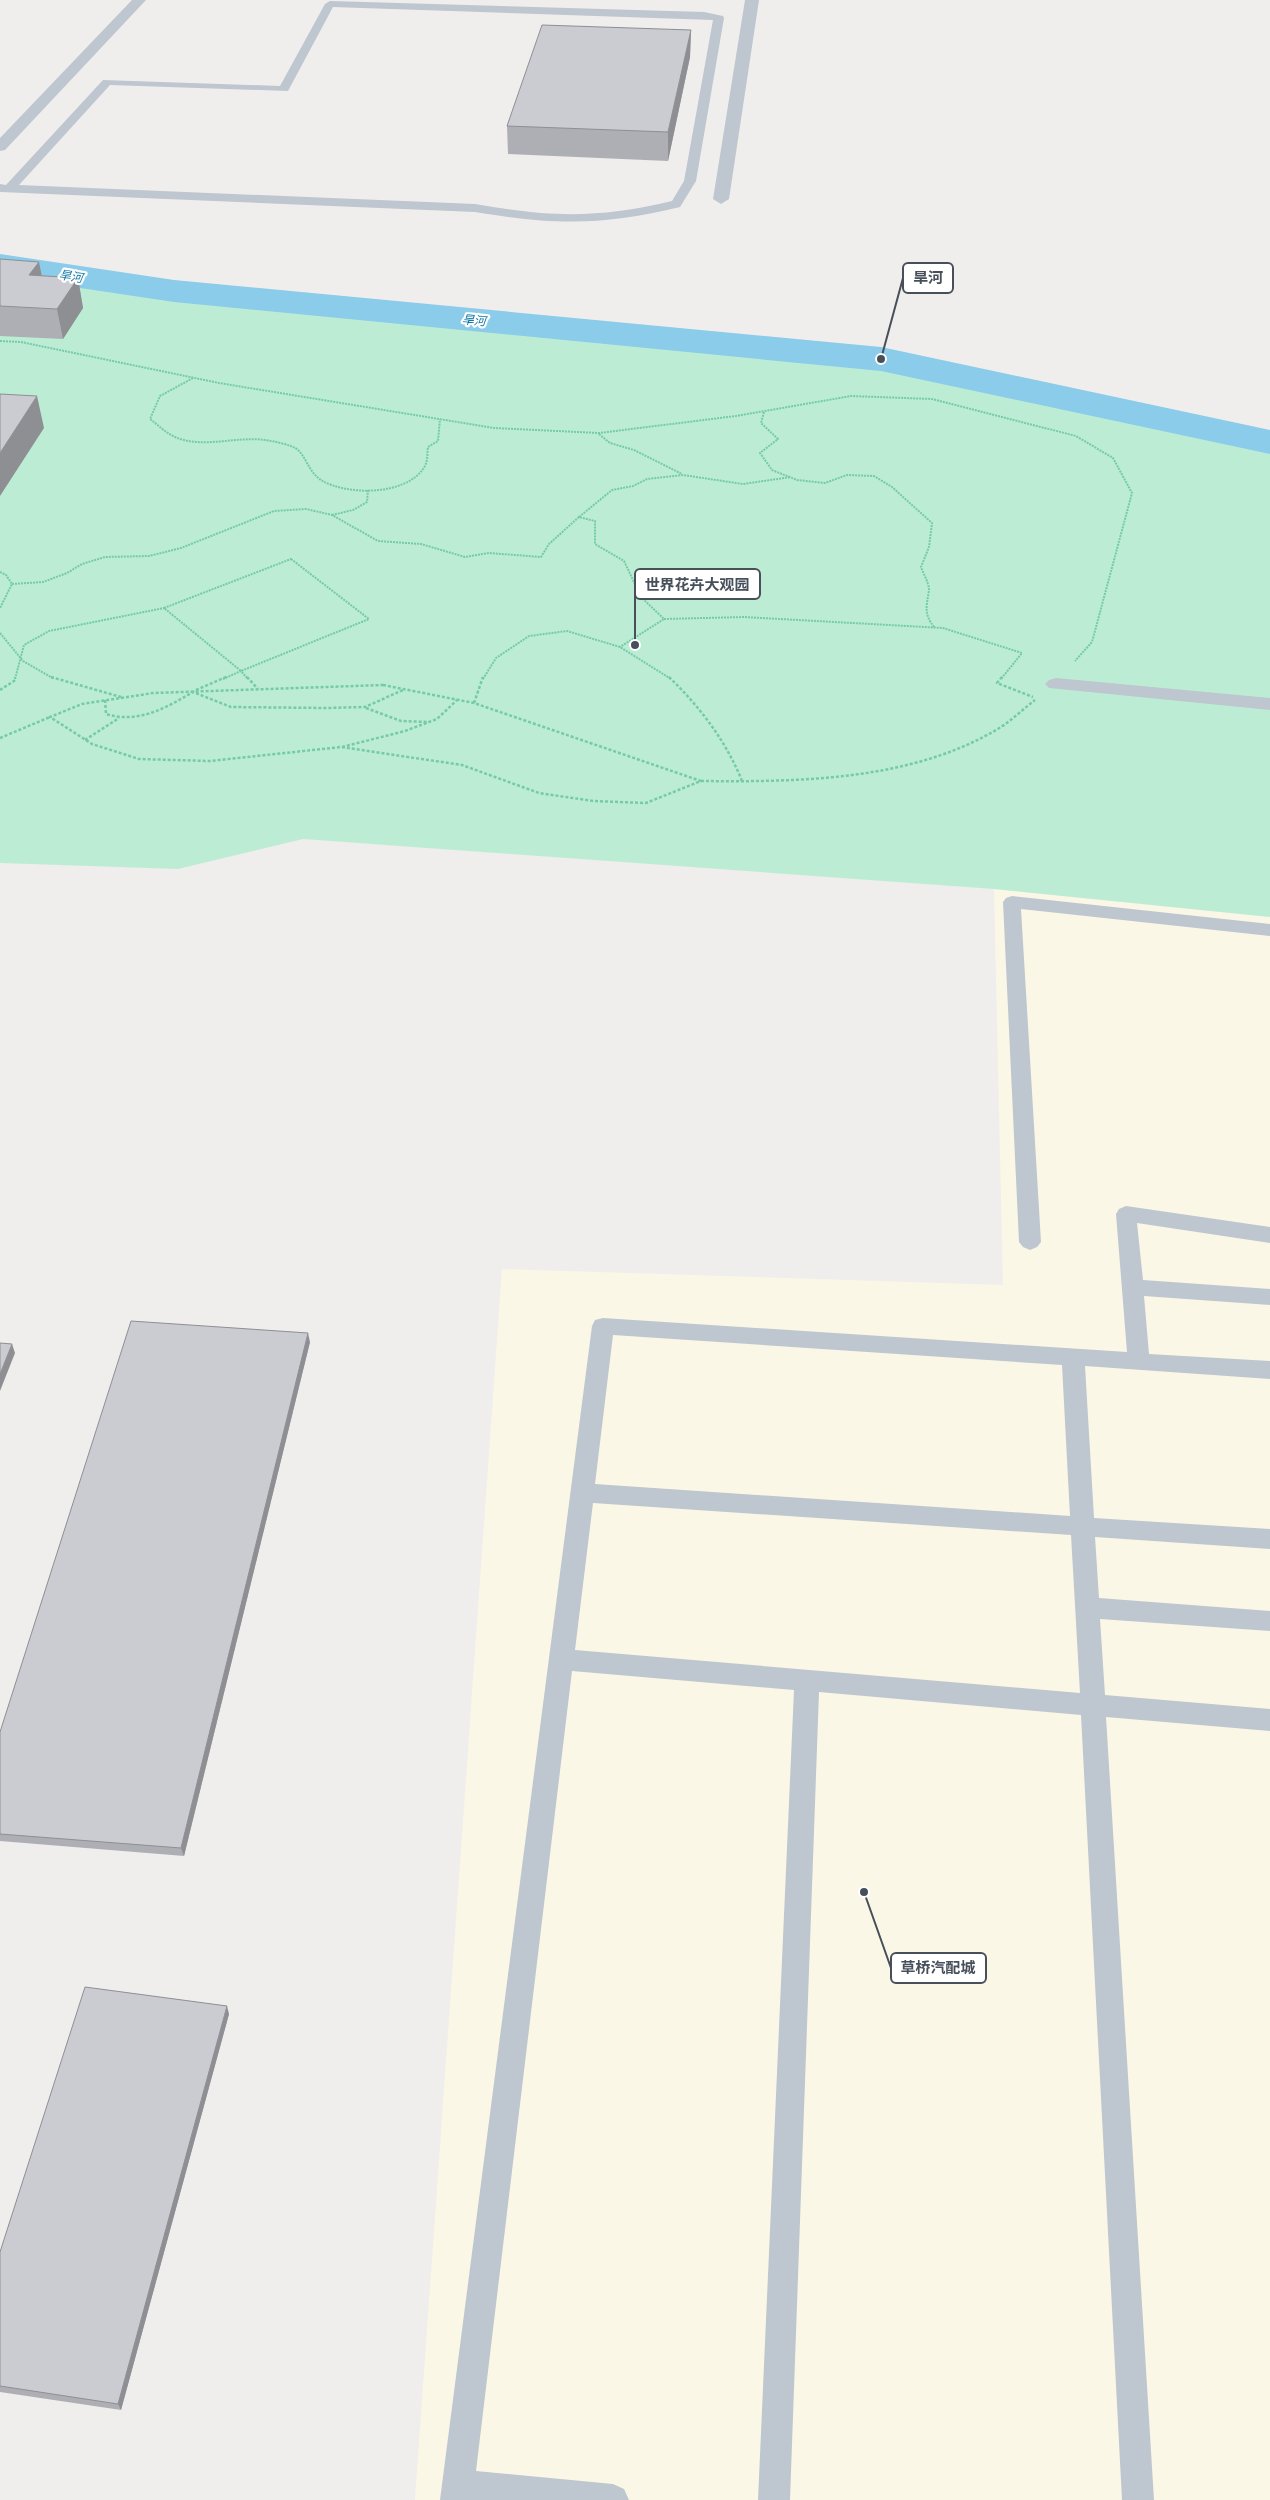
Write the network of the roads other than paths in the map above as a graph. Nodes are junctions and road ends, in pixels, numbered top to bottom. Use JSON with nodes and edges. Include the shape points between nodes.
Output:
{"nodes":[{"id":1,"x":139,"y":0,"type":"edge"},
{"id":2,"x":752,"y":0,"type":"edge"},
{"id":3,"x":0,"y":148,"type":"edge"},
{"id":4,"x":5,"y":188,"type":"edge"},
{"id":5,"x":721,"y":200,"type":"dead end"},
{"id":6,"x":1056,"y":684,"type":"road end"},
{"id":7,"x":1270,"y":704,"type":"edge"},
{"id":8,"x":1270,"y":930,"type":"edge"},
{"id":9,"x":1270,"y":1235,"type":"edge"},
{"id":10,"x":1030,"y":1242,"type":"dead end"},
{"id":11,"x":1132,"y":1287,"type":"junction"},
{"id":12,"x":1270,"y":1297,"type":"edge"},
{"id":13,"x":1073,"y":1357,"type":"junction"},
{"id":14,"x":1139,"y":1361,"type":"junction"},
{"id":15,"x":1270,"y":1370,"type":"edge"},
{"id":16,"x":582,"y":1493,"type":"junction"},
{"id":17,"x":1084,"y":1527,"type":"junction"},
{"id":18,"x":1270,"y":1539,"type":"edge"},
{"id":19,"x":1089,"y":1608,"type":"junction"},
{"id":20,"x":1270,"y":1622,"type":"edge"},
{"id":21,"x":562,"y":1659,"type":"junction"},
{"id":22,"x":807,"y":1680,"type":"junction"},
{"id":23,"x":1095,"y":1705,"type":"junction"},
{"id":24,"x":1270,"y":1720,"type":"edge"},
{"id":25,"x":457,"y":2493,"type":"edge"},
{"id":26,"x":612,"y":2500,"type":"edge"},
{"id":27,"x":774,"y":2500,"type":"edge"},
{"id":28,"x":1138,"y":2500,"type":"edge"}],
"edges":[{"from":1,"to":3,"type":"street"},
{"from":2,"to":5,"type":"street"},
{"from":4,"to":4,"type":"lane","via":[[475,208],[528,217],[585,219],[628,215],[676,204],[690,181],[719,18],[330,4],[284,89],[107,82]]},
{"from":6,"to":7,"type":"street"},
{"from":8,"to":10,"type":"lane","via":[[1012,902]]},
{"from":9,"to":11,"type":"lane","via":[[1126,1214]]},
{"from":11,"to":12,"type":"lane"},
{"from":11,"to":14,"type":"lane"},
{"from":13,"to":14,"type":"lane"},
{"from":13,"to":16,"type":"lane","via":[[603,1326]]},
{"from":13,"to":17,"type":"lane"},
{"from":14,"to":15,"type":"lane"},
{"from":16,"to":17,"type":"lane"},
{"from":16,"to":21,"type":"lane"},
{"from":17,"to":18,"type":"lane"},
{"from":17,"to":19,"type":"lane"},
{"from":19,"to":20,"type":"lane"},
{"from":19,"to":23,"type":"lane"},
{"from":21,"to":22,"type":"lane"},
{"from":21,"to":25,"type":"lane"},
{"from":22,"to":23,"type":"lane"},
{"from":22,"to":27,"type":"lane"},
{"from":23,"to":24,"type":"lane"},
{"from":23,"to":28,"type":"lane"},
{"from":25,"to":26,"type":"lane"}]}
